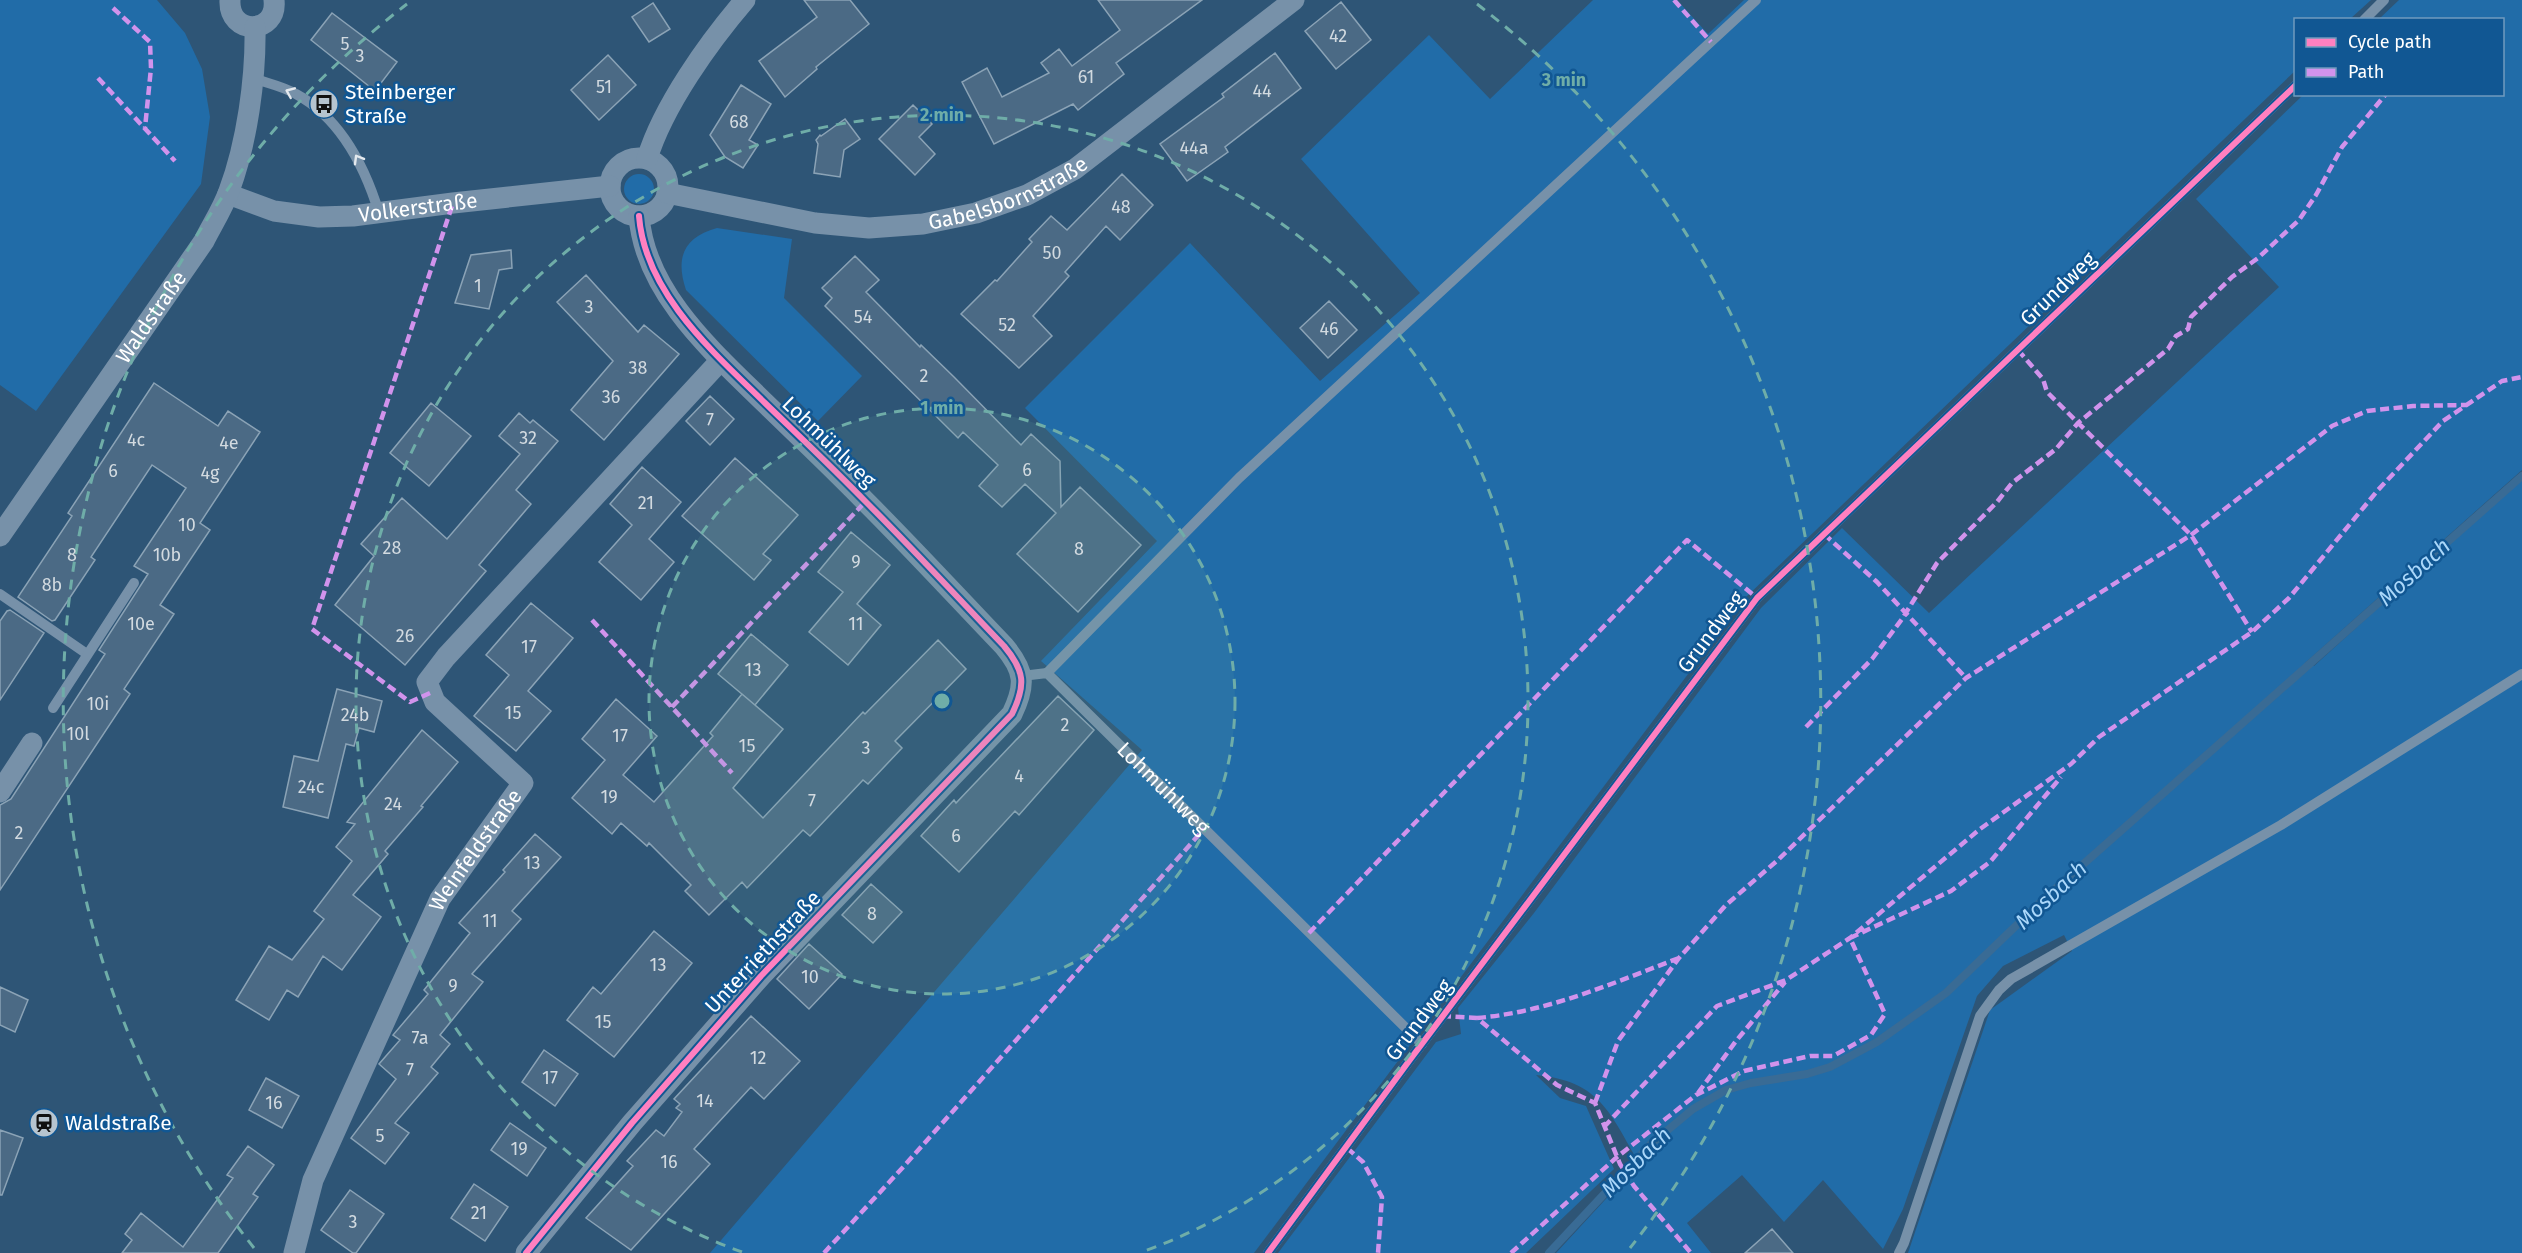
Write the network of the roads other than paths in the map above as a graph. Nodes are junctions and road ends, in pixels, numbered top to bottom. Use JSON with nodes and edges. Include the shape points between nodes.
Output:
{"nodes":[{"id":1,"x":230,"y":0,"type":"edge"},
{"id":2,"x":274,"y":0,"type":"edge"},
{"id":3,"x":745,"y":0,"type":"edge"},
{"id":4,"x":1294,"y":0,"type":"edge"},
{"id":5,"x":1756,"y":0,"type":"edge"},
{"id":6,"x":2384,"y":0,"type":"edge"},
{"id":7,"x":2366,"y":18,"type":"edge"},
{"id":8,"x":255,"y":27,"type":"junction"},
{"id":9,"x":253,"y":78,"type":"junction"},
{"id":10,"x":2294,"y":86,"type":"edge"},
{"id":11,"x":647,"y":159,"type":"junction"},
{"id":12,"x":610,"y":186,"type":"junction"},
{"id":13,"x":667,"y":193,"type":"junction"},
{"id":14,"x":228,"y":194,"type":"junction"},
{"id":15,"x":380,"y":213,"type":"junction"},
{"id":16,"x":639,"y":216,"type":"junction"},
{"id":17,"x":721,"y":360,"type":"junction"},
{"id":18,"x":0,"y":536,"type":"edge"},
{"id":19,"x":134,"y":583,"type":"dead end"},
{"id":20,"x":0,"y":594,"type":"edge"},
{"id":21,"x":87,"y":654,"type":"junction"},
{"id":22,"x":1047,"y":673,"type":"junction"},
{"id":23,"x":2522,"y":674,"type":"edge"},
{"id":24,"x":1022,"y":676,"type":"junction"},
{"id":25,"x":53,"y":708,"type":"dead end"},
{"id":26,"x":32,"y":743,"type":"dead end"},
{"id":27,"x":0,"y":792,"type":"edge"},
{"id":28,"x":1422,"y":1044,"type":"junction"},
{"id":29,"x":294,"y":1253,"type":"edge"},
{"id":30,"x":526,"y":1253,"type":"edge"},
{"id":31,"x":1268,"y":1253,"type":"edge"},
{"id":32,"x":1899,"y":1253,"type":"edge"}],
"edges":[{"from":1,"to":8,"type":"street","via":[[236,19]]},
{"from":2,"to":8,"type":"street","via":[[272,16]]},
{"from":3,"to":11,"type":"street","via":[[666,112]]},
{"from":4,"to":13,"type":"street","name":"Gabelsbornstraße","via":[[1075,169],[1027,195],[976,213],[923,224],[869,228],[815,223]]},
{"from":5,"to":22,"type":"lane","via":[[1239,478]]},
{"from":6,"to":7,"type":"lane"},
{"from":8,"to":9,"type":"street"},
{"from":9,"to":14,"type":"street","name":"Waldstraße","via":[[237,168]]},
{"from":15,"to":9,"type":"lane","one_way":true,"via":[[355,153],[322,114],[296,93]]},
{"from":10,"to":28,"type":"lane","name":"Grundweg","via":[[1757,598]]},
{"from":11,"to":12,"type":"street","via":[[621,163]]},
{"from":11,"to":13,"type":"street","via":[[655,162],[666,176]]},
{"from":12,"to":15,"type":"street","name":"Volkerstraße"},
{"from":12,"to":16,"type":"street","via":[[615,204]]},
{"from":13,"to":16,"type":"street","via":[[654,212]]},
{"from":14,"to":15,"type":"street","name":"Volkerstraße","via":[[274,211],[319,217]]},
{"from":14,"to":18,"type":"street","name":"Waldstraße","via":[[204,241]]},
{"from":16,"to":17,"type":"street","name":"Lohmühlweg","via":[[641,237],[661,284]]},
{"from":17,"to":24,"type":"street","name":"Lohmühlweg","via":[[866,501],[996,637],[1017,662]]},
{"from":17,"to":29,"type":"street","name":"Weinfeldstraße","via":[[427,682],[435,702],[523,783],[440,899],[313,1180]]},
{"from":19,"to":21,"type":"lane"},
{"from":20,"to":21,"type":"lane"},
{"from":21,"to":25,"type":"lane"},
{"from":22,"to":24,"type":"lane"},
{"from":22,"to":28,"type":"lane","name":"Lohmühlweg"},
{"from":23,"to":32,"type":"lane","via":[[2281,825],[1998,990],[1980,1016]]},
{"from":24,"to":30,"type":"street","name":"Unterriethstraße","via":[[1021,695],[1012,714],[761,976],[632,1123]]},
{"from":26,"to":27,"type":"street"},
{"from":28,"to":31,"type":"lane","name":"Grundweg"}]}
